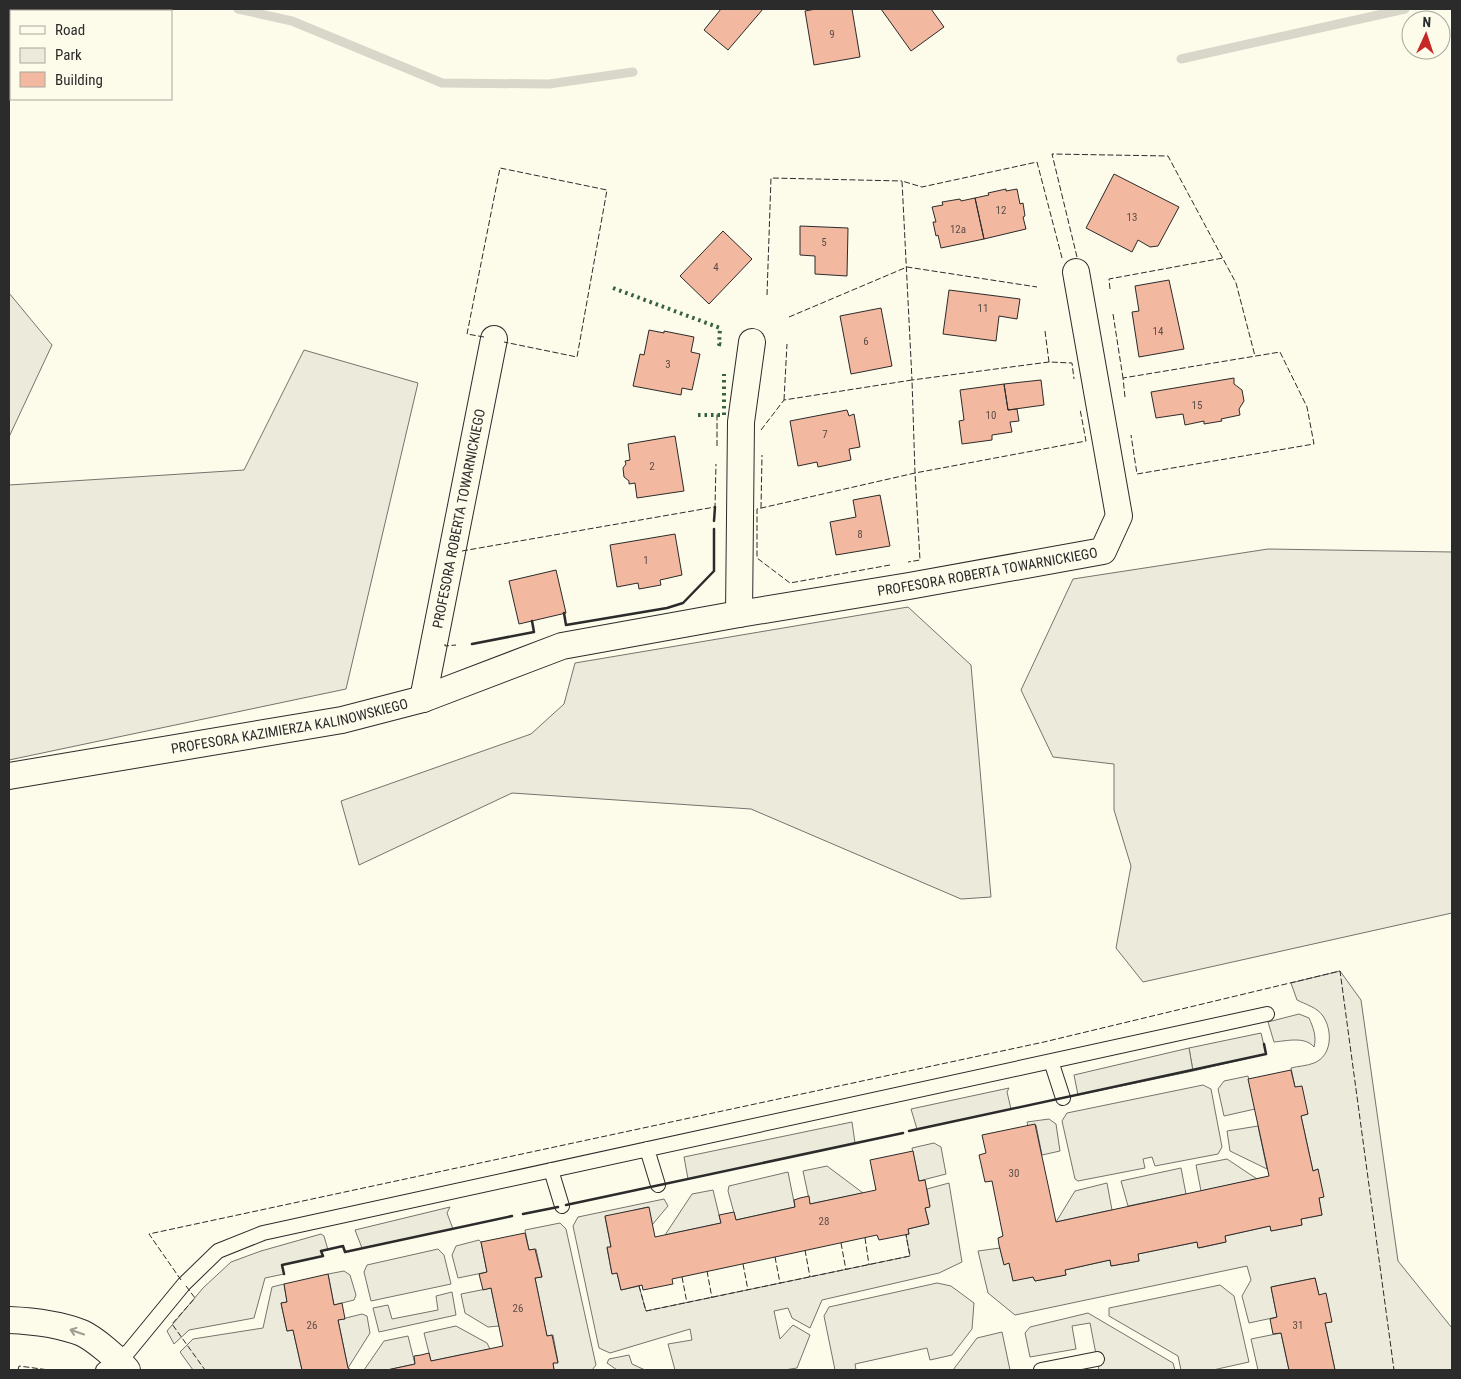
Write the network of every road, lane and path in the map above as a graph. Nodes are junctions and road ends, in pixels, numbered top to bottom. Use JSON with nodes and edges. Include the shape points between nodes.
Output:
{"nodes":[{"id":1,"x":1076,"y":272,"type":"dead end"},
{"id":2,"x":494,"y":340,"type":"dead end"},
{"id":3,"x":752,"y":342,"type":"dead end"},
{"id":4,"x":739,"y":614,"type":"junction"},
{"id":5,"x":562,"y":646,"type":"joint"},
{"id":6,"x":423,"y":699,"type":"junction"},
{"id":7,"x":9,"y":776,"type":"edge"},
{"id":8,"x":1267,"y":1014,"type":"dead end"},
{"id":9,"x":1051,"y":1061,"type":"junction"},
{"id":10,"x":1063,"y":1098,"type":"dead end"},
{"id":11,"x":647,"y":1149,"type":"junction"},
{"id":12,"x":551,"y":1170,"type":"junction"},
{"id":13,"x":658,"y":1185,"type":"dead end"},
{"id":14,"x":562,"y":1206,"type":"dead end"},
{"id":15,"x":9,"y":1320,"type":"edge"},
{"id":16,"x":1097,"y":1359,"type":"dead end"},
{"id":17,"x":116,"y":1366,"type":"edge"},
{"id":18,"x":1045,"y":1370,"type":"edge"}],
"edges":[{"from":1,"to":4,"type":"street","name":"PROFESORA ROBERTA TOWARNICKIEGO","via":[[1118,516],[1103,551]]},
{"from":2,"to":6,"type":"street","name":"PROFESORA ROBERTA TOWARNICKIEGO"},
{"from":3,"to":4,"type":"street","via":[[741,422]]},
{"from":4,"to":5,"type":"street","name":"PROFESORA ROBERTA TOWARNICKIEGO"},
{"from":5,"to":6,"type":"street","name":"PROFESORA KAZIMIERZA KALINOWSKIEGO"},
{"from":6,"to":7,"type":"street","name":"PROFESORA KAZIMIERZA KALINOWSKIEGO","via":[[342,720]]},
{"from":8,"to":9,"type":"lane"},
{"from":9,"to":10,"type":"lane"},
{"from":9,"to":11,"type":"lane"},
{"from":11,"to":12,"type":"lane"},
{"from":11,"to":13,"type":"lane"},
{"from":12,"to":14,"type":"lane"},
{"from":12,"to":17,"type":"lane","via":[[263,1233],[218,1251],[184,1284]]},
{"from":17,"to":15,"type":"street","one_way":true,"via":[[84,1334],[46,1323]]},
{"from":16,"to":18,"type":"lane"}]}
